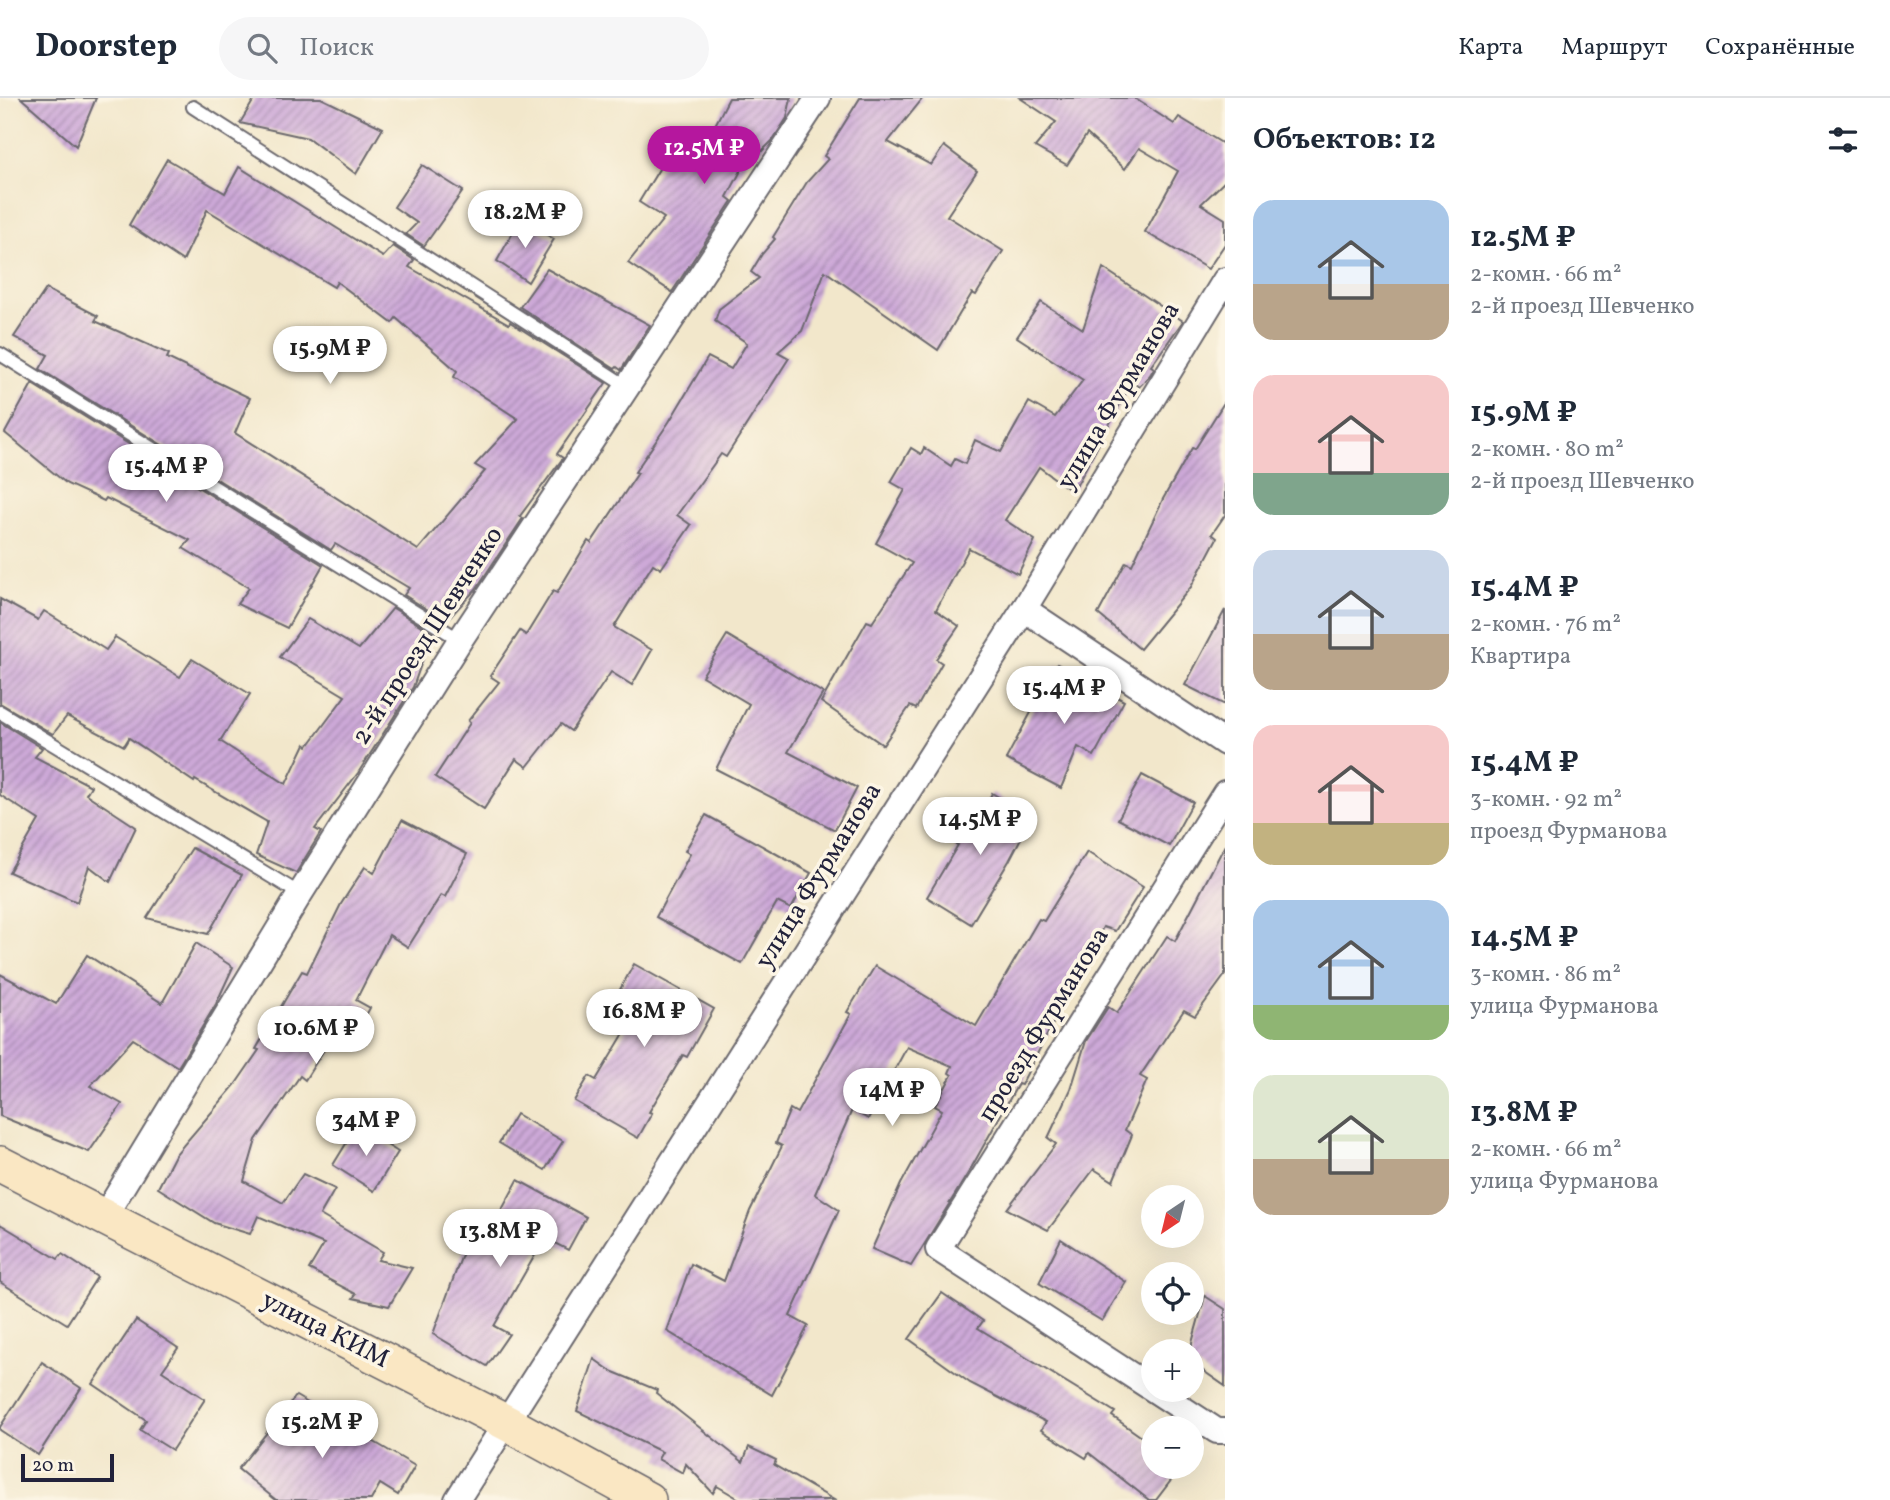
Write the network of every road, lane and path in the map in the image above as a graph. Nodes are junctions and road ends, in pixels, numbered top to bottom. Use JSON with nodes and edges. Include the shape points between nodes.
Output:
{"nodes":[{"id":1,"x":818,"y":98,"type":"edge"},
{"id":2,"x":193,"y":107,"type":"dead end"},
{"id":3,"x":1225,"y":280,"type":"edge"},
{"id":4,"x":0,"y":354,"type":"edge"},
{"id":5,"x":626,"y":386,"type":"junction"},
{"id":6,"x":1024,"y":609,"type":"junction"},
{"id":7,"x":460,"y":640,"type":"junction"},
{"id":8,"x":0,"y":712,"type":"edge"},
{"id":9,"x":1225,"y":743,"type":"edge"},
{"id":10,"x":1225,"y":793,"type":"edge"},
{"id":11,"x":300,"y":894,"type":"junction"},
{"id":12,"x":0,"y":1164,"type":"edge"},
{"id":13,"x":104,"y":1217,"type":"junction"},
{"id":14,"x":507,"y":1423,"type":"junction"},
{"id":15,"x":1225,"y":1432,"type":"edge"},
{"id":16,"x":457,"y":1500,"type":"edge"},
{"id":17,"x":648,"y":1500,"type":"edge"}],
"edges":[{"from":1,"to":5,"type":"street","name":"2-й проезд Шевченко"},
{"from":2,"to":5,"type":"lane"},
{"from":3,"to":6,"type":"street","name":"улица Фурманова"},
{"from":4,"to":7,"type":"lane"},
{"from":5,"to":7,"type":"street","name":"2-й проезд Шевченко"},
{"from":6,"to":9,"type":"street"},
{"from":6,"to":14,"type":"street","name":"улица Фурманова"},
{"from":7,"to":11,"type":"street","name":"2-й проезд Шевченко"},
{"from":8,"to":11,"type":"lane"},
{"from":10,"to":15,"type":"street","name":"проезд Фурманова","via":[[938,1249]]},
{"from":11,"to":13,"type":"street","name":"2-й проезд Шевченко"},
{"from":12,"to":13,"type":"street","name":"улица КИМ"},
{"from":13,"to":14,"type":"street","name":"улица КИМ"},
{"from":14,"to":16,"type":"street","name":"улица Фурманова"},
{"from":14,"to":17,"type":"street","name":"улица КИМ"}]}
